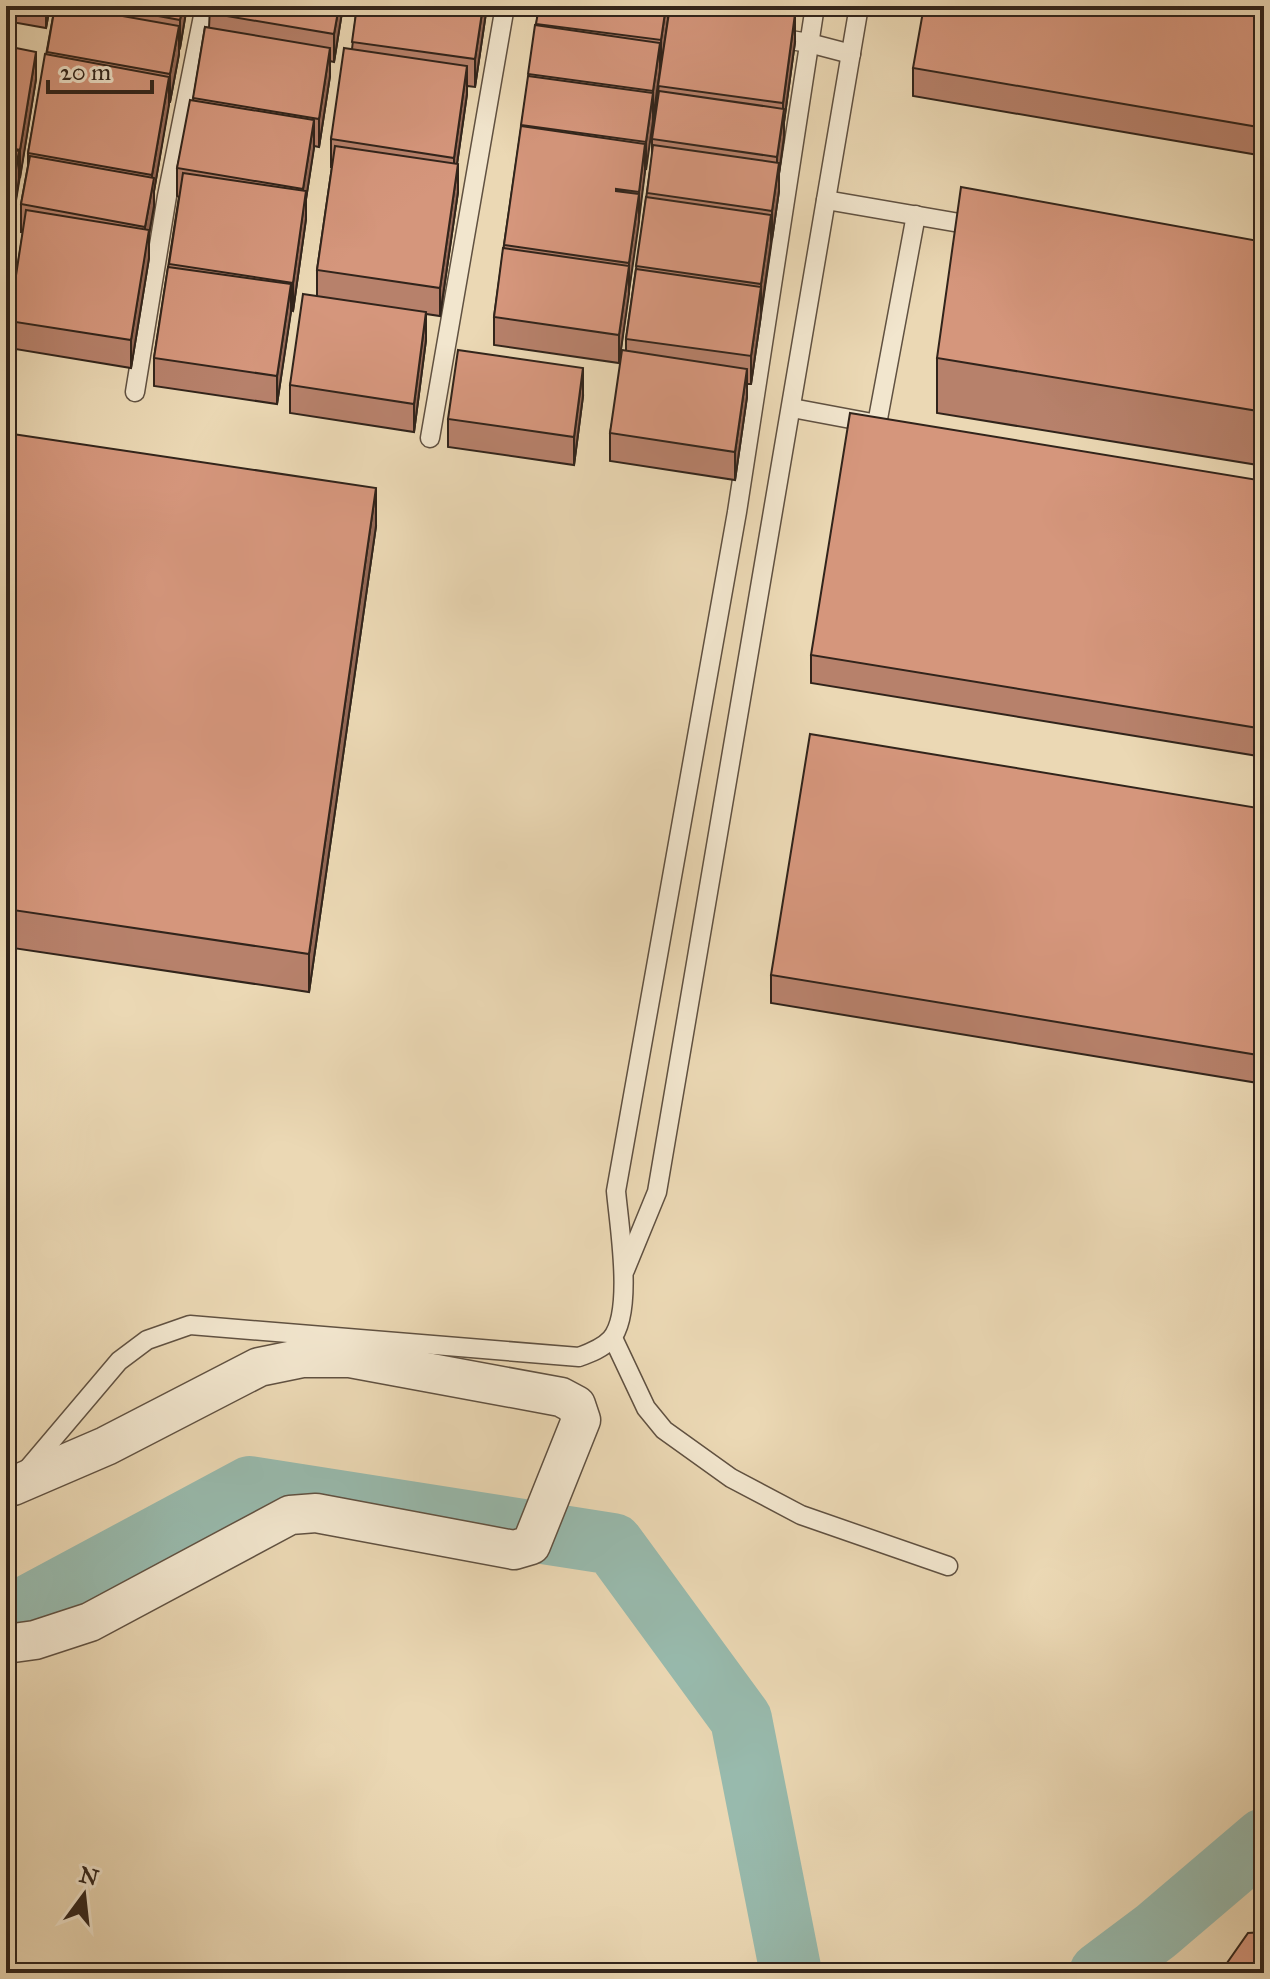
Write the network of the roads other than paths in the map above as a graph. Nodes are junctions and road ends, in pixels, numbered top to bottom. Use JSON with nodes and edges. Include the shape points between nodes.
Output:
{"nodes":[{"id":1,"x":205,"y":6,"type":"edge"},
{"id":2,"x":505,"y":6,"type":"edge"},
{"id":3,"x":815,"y":6,"type":"edge"},
{"id":4,"x":859,"y":6,"type":"edge"},
{"id":5,"x":748,"y":33,"type":"edge"},
{"id":6,"x":809,"y":43,"type":"junction"},
{"id":7,"x":851,"y":54,"type":"junction"},
{"id":8,"x":826,"y":200,"type":"junction"},
{"id":9,"x":916,"y":215,"type":"junction"},
{"id":10,"x":992,"y":229,"type":"edge"},
{"id":11,"x":135,"y":392,"type":"dead end"},
{"id":12,"x":792,"y":408,"type":"junction"},
{"id":13,"x":430,"y":438,"type":"dead end"},
{"id":14,"x":624,"y":1272,"type":"junction"},
{"id":15,"x":613,"y":1338,"type":"junction"},
{"id":16,"x":10,"y":1487,"type":"edge"},
{"id":17,"x":948,"y":1566,"type":"dead end"},
{"id":18,"x":6,"y":1644,"type":"edge"}],
"edges":[{"from":1,"to":11,"type":"lane"},
{"from":2,"to":13,"type":"lane"},
{"from":3,"to":6,"type":"lane"},
{"from":4,"to":7,"type":"lane"},
{"from":5,"to":6,"type":"lane"},
{"from":6,"to":7,"type":"lane"},
{"from":6,"to":14,"type":"lane","via":[[737,512],[616,1191]]},
{"from":7,"to":8,"type":"lane"},
{"from":8,"to":9,"type":"lane"},
{"from":8,"to":12,"type":"lane"},
{"from":9,"to":10,"type":"lane"},
{"from":9,"to":12,"type":"lane","via":[[885,426]]},
{"from":12,"to":14,"type":"lane","via":[[657,1192]]},
{"from":14,"to":15,"type":"lane","via":[[624,1307]]},
{"from":15,"to":16,"type":"lane","via":[[579,1357],[190,1325],[147,1340],[119,1361]]},
{"from":15,"to":17,"type":"lane","via":[[646,1408],[664,1430],[731,1478],[801,1515]]},
{"from":16,"to":18,"type":"street","via":[[106,1446],[259,1367],[303,1358],[350,1358],[561,1397],[576,1405],[581,1420],[531,1545],[514,1550],[316,1513],[290,1515],[90,1622]]}]}
